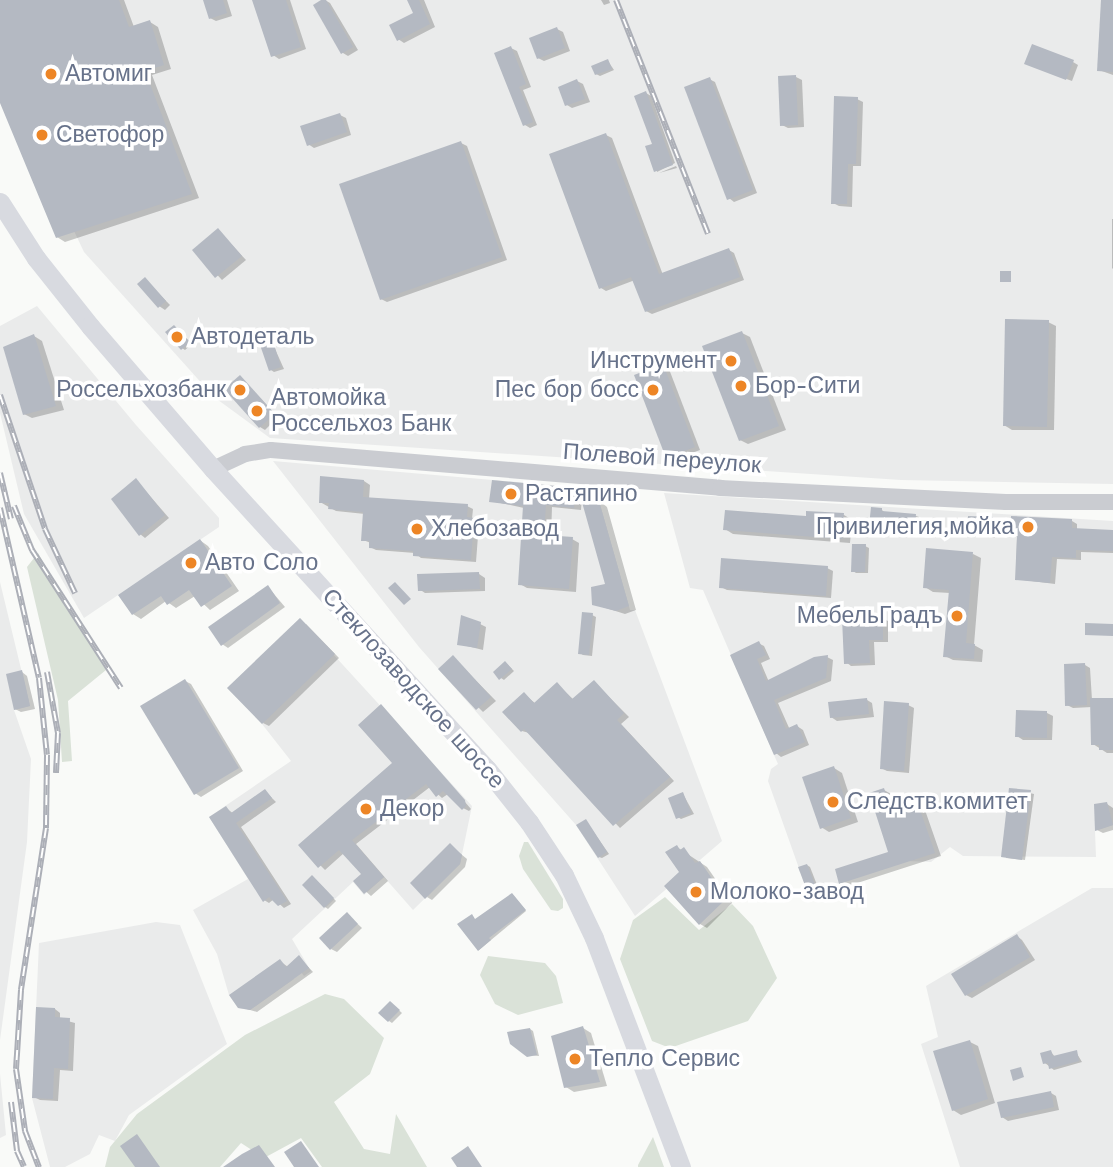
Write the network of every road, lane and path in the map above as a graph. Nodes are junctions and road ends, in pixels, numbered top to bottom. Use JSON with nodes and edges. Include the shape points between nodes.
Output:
{"nodes":[{"id":1,"x":0,"y":202,"type":"edge"},
{"id":2,"x":213,"y":469,"type":"junction"},
{"id":3,"x":1113,"y":502,"type":"edge"},
{"id":4,"x":681,"y":1167,"type":"edge"}],
"edges":[{"from":1,"to":2,"type":"main road","name":"Стеклозаводское шоссе","via":[[36,258],[90,326]]},
{"from":2,"to":3,"type":"street","name":"Полевой переулок","via":[[245,454],[271,450],[720,488],[993,502]]},
{"from":2,"to":4,"type":"main road","name":"Стеклозаводское шоссе","via":[[487,769],[549,852],[594,938]]}]}
